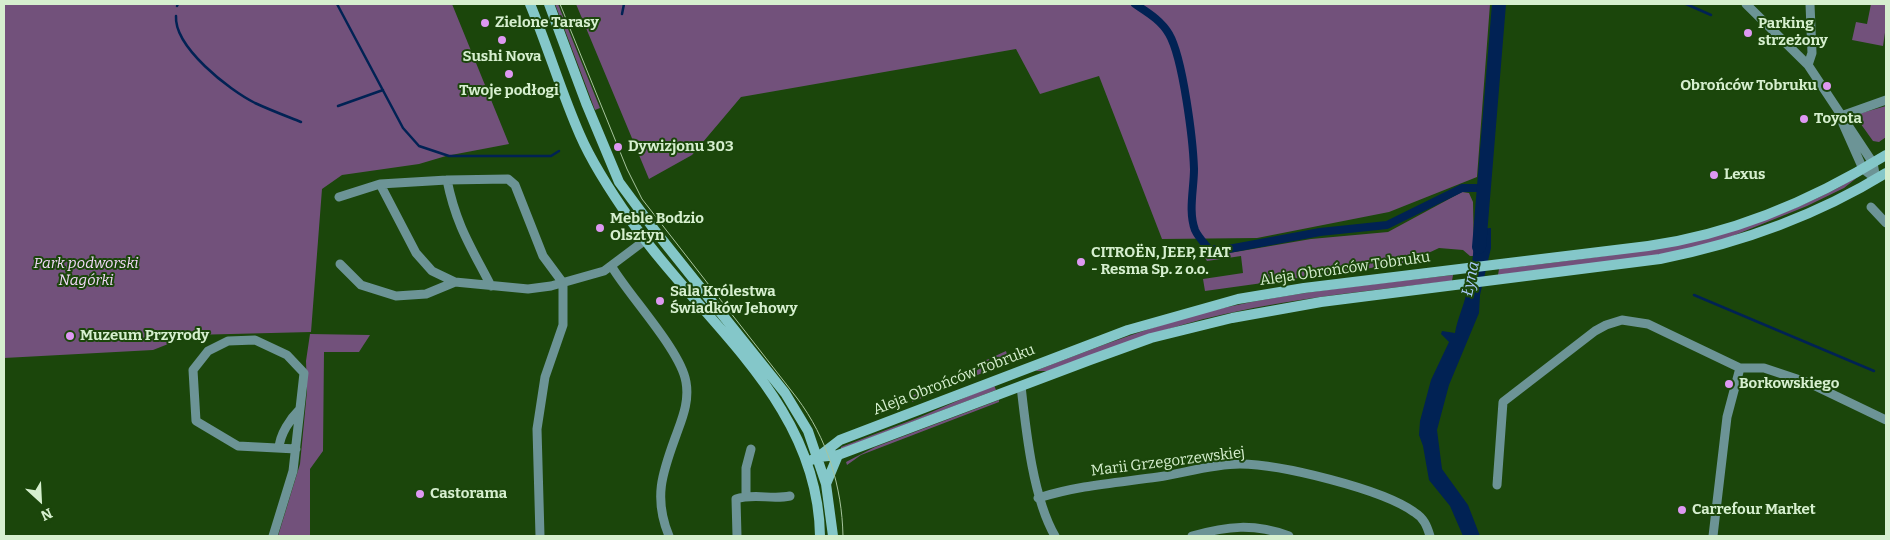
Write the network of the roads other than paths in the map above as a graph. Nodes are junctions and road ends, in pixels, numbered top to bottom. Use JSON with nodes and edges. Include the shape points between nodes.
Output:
{"nodes":[{"id":1,"x":530,"y":4,"type":"edge"},
{"id":2,"x":549,"y":4,"type":"edge"},
{"id":3,"x":1746,"y":4,"type":"edge"},
{"id":4,"x":1810,"y":4,"type":"edge"},
{"id":5,"x":1808,"y":65,"type":"junction"},
{"id":6,"x":1886,"y":100,"type":"edge"},
{"id":7,"x":1841,"y":116,"type":"junction"},
{"id":8,"x":1886,"y":155,"type":"edge"},
{"id":9,"x":1873,"y":163,"type":"junction"},
{"id":10,"x":1863,"y":169,"type":"junction"},
{"id":11,"x":1886,"y":172,"type":"edge"},
{"id":12,"x":1876,"y":179,"type":"junction"},
{"id":13,"x":447,"y":180,"type":"junction"},
{"id":14,"x":380,"y":184,"type":"junction"},
{"id":15,"x":338,"y":196,"type":"dead end"},
{"id":16,"x":1871,"y":207,"type":"dead end"},
{"id":17,"x":1886,"y":223,"type":"edge"},
{"id":18,"x":656,"y":232,"type":"junction"},
{"id":19,"x":646,"y":240,"type":"junction"},
{"id":20,"x":340,"y":264,"type":"dead end"},
{"id":21,"x":612,"y":267,"type":"junction"},
{"id":22,"x":455,"y":282,"type":"junction"},
{"id":23,"x":562,"y":283,"type":"junction"},
{"id":24,"x":491,"y":286,"type":"junction"},
{"id":25,"x":1740,"y":368,"type":"junction"},
{"id":26,"x":1021,"y":386,"type":"junction"},
{"id":27,"x":300,"y":409,"type":"junction"},
{"id":28,"x":1886,"y":420,"type":"edge"},
{"id":29,"x":279,"y":448,"type":"junction"},
{"id":30,"x":296,"y":449,"type":"junction"},
{"id":31,"x":751,"y":449,"type":"dead end"},
{"id":32,"x":838,"y":456,"type":"junction"},
{"id":33,"x":818,"y":457,"type":"junction"},
{"id":34,"x":807,"y":462,"type":"junction"},
{"id":35,"x":826,"y":484,"type":"junction"},
{"id":36,"x":1497,"y":485,"type":"dead end"},
{"id":37,"x":746,"y":496,"type":"junction"},
{"id":38,"x":790,"y":496,"type":"dead end"},
{"id":39,"x":1038,"y":498,"type":"junction"},
{"id":40,"x":1209,"y":534,"type":"edge"},
{"id":41,"x":273,"y":536,"type":"edge"},
{"id":42,"x":540,"y":536,"type":"edge"},
{"id":43,"x":669,"y":536,"type":"edge"},
{"id":44,"x":737,"y":536,"type":"edge"},
{"id":45,"x":820,"y":536,"type":"edge"},
{"id":46,"x":833,"y":536,"type":"edge"},
{"id":47,"x":1055,"y":536,"type":"edge"},
{"id":48,"x":1192,"y":536,"type":"edge"},
{"id":49,"x":1289,"y":536,"type":"edge"},
{"id":50,"x":1430,"y":536,"type":"edge"},
{"id":51,"x":1713,"y":536,"type":"edge"}],
"edges":[{"from":1,"to":19,"type":"main road","via":[[580,134],[600,173]]},
{"from":2,"to":18,"type":"main road","via":[[609,162],[619,182]]},
{"from":3,"to":5,"type":"street"},
{"from":4,"to":5,"type":"street","via":[[1812,53]]},
{"from":5,"to":7,"type":"street"},
{"from":6,"to":7,"type":"street"},
{"from":7,"to":9,"type":"street"},
{"from":7,"to":10,"type":"street"},
{"from":8,"to":9,"type":"main road","name":"Aleja Obrońców Tobruku"},
{"from":9,"to":10,"type":"main road","name":"Aleja Obrońców Tobruku"},
{"from":9,"to":12,"type":"street"},
{"from":10,"to":12,"type":"street"},
{"from":10,"to":33,"type":"main road","name":"Aleja Obrońców Tobruku","via":[[1803,200],[1698,237],[1238,299],[1146,324],[840,440]]},
{"from":11,"to":12,"type":"main road","name":"Aleja Obrońców Tobruku"},
{"from":12,"to":26,"type":"main road","name":"Aleja Obrońców Tobruku","via":[[1794,220],[1700,252],[1320,302],[1232,318],[1151,338]]},
{"from":13,"to":14,"type":"street"},
{"from":13,"to":23,"type":"street","via":[[508,179],[515,185],[543,256]]},
{"from":13,"to":24,"type":"street","via":[[463,235]]},
{"from":14,"to":15,"type":"street"},
{"from":14,"to":22,"type":"street","via":[[416,253],[432,271]]},
{"from":16,"to":17,"type":"street"},
{"from":18,"to":19,"type":"street"},
{"from":18,"to":33,"type":"main road","via":[[785,393],[808,431]]},
{"from":19,"to":21,"type":"street"},
{"from":19,"to":34,"type":"main road","via":[[728,337],[773,397],[792,425]]},
{"from":20,"to":22,"type":"street","via":[[361,285],[396,296],[426,294]]},
{"from":21,"to":23,"type":"street"},
{"from":21,"to":43,"type":"street","via":[[677,357],[686,380],[687,403],[660,484],[660,506]]},
{"from":22,"to":24,"type":"street"},
{"from":23,"to":24,"type":"street","via":[[528,289]]},
{"from":23,"to":42,"type":"street","via":[[563,325],[545,377],[537,429]]},
{"from":25,"to":28,"type":"street","via":[[1764,368],[1809,383]]},
{"from":25,"to":36,"type":"street","via":[[1648,324],[1628,320],[1606,325],[1503,402]]},
{"from":25,"to":51,"type":"street","via":[[1727,417]]},
{"from":26,"to":32,"type":"main road","name":"Aleja Obrońców Tobruku"},
{"from":26,"to":39,"type":"street"},
{"from":27,"to":29,"type":"street","via":[[280,440]]},
{"from":27,"to":29,"type":"street","via":[[304,373],[287,355],[255,340],[228,341],[208,351],[193,370],[196,421],[238,446]]},
{"from":27,"to":30,"type":"street"},
{"from":29,"to":30,"type":"street"},
{"from":30,"to":41,"type":"street","via":[[293,471]]},
{"from":31,"to":37,"type":"street","via":[[746,468]]},
{"from":32,"to":33,"type":"main road","name":"Aleja Obrońców Tobruku"},
{"from":32,"to":35,"type":"main road"},
{"from":33,"to":34,"type":"main road","name":"Aleja Obrońców Tobruku"},
{"from":33,"to":35,"type":"main road"},
{"from":34,"to":45,"type":"main road","via":[[815,489]]},
{"from":35,"to":46,"type":"main road"},
{"from":37,"to":38,"type":"street"},
{"from":37,"to":44,"type":"street","via":[[736,499]]},
{"from":39,"to":47,"type":"street"},
{"from":39,"to":50,"type":"street","name":"Marii Grzegorzewskiej","via":[[1072,487],[1238,464],[1268,466],[1366,490],[1394,501],[1427,523]]},
{"from":40,"to":48,"type":"street"},
{"from":40,"to":49,"type":"street","via":[[1227,527],[1256,527]]}]}
